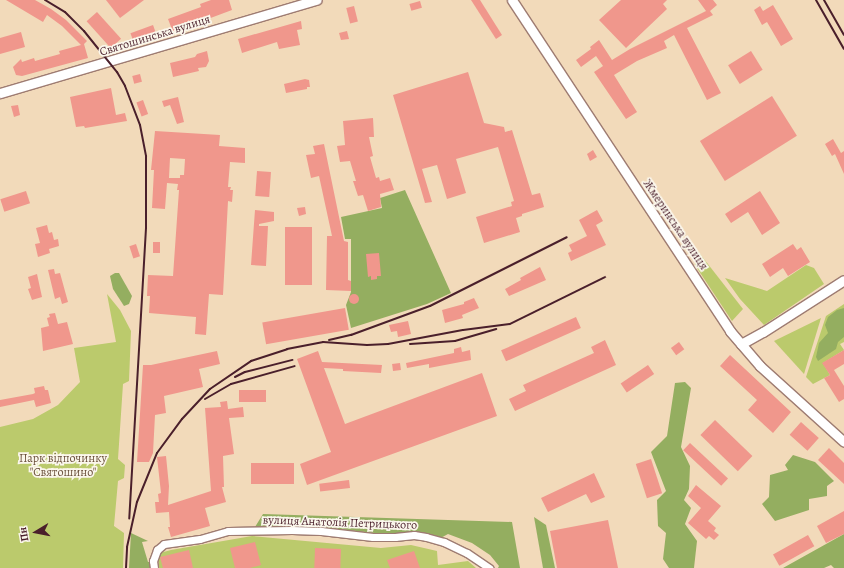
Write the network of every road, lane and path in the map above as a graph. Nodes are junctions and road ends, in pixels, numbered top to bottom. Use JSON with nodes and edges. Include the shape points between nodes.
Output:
{"nodes":[{"id":1,"x":317,"y":0,"type":"edge"},
{"id":2,"x":512,"y":0,"type":"edge"},
{"id":3,"x":0,"y":93,"type":"edge"},
{"id":4,"x":844,"y":280,"type":"edge"},
{"id":5,"x":740,"y":344,"type":"junction"},
{"id":6,"x":844,"y":442,"type":"edge"},
{"id":7,"x":154,"y":568,"type":"edge"},
{"id":8,"x":489,"y":568,"type":"edge"}],
"edges":[{"from":1,"to":3,"type":"main road","name":"Святошинська вулиця"},
{"from":2,"to":5,"type":"main road","name":"Жмеринська вулиця"},
{"from":4,"to":5,"type":"main road"},
{"from":5,"to":6,"type":"main road","name":"Жмеринська вулиця","via":[[760,366]]},
{"from":7,"to":8,"type":"street","name":"вулиця Анатолія Петрицького","via":[[153,561],[157,550],[164,544],[200,539],[228,530],[321,531],[373,537],[414,535],[444,542]]}]}
